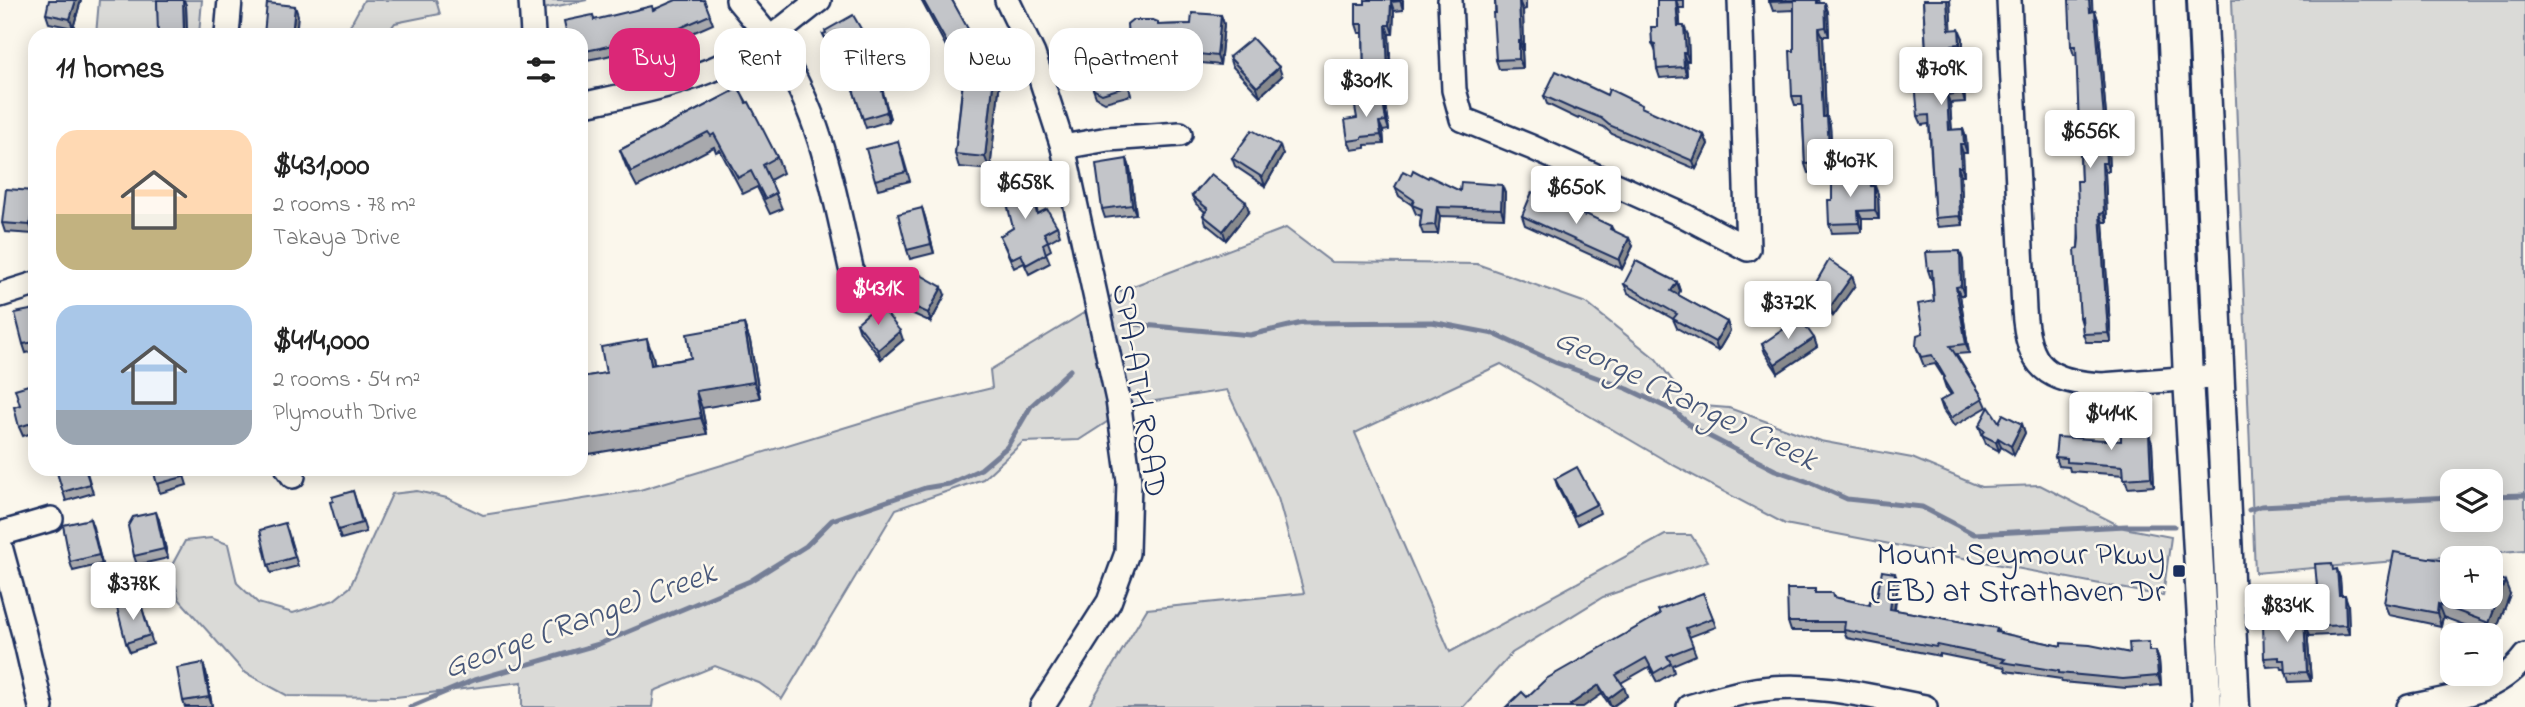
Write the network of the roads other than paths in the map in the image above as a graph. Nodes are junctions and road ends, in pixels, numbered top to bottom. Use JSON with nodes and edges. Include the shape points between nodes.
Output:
{"nodes":[{"id":1,"x":230,"y":0,"type":"edge"},
{"id":2,"x":531,"y":0,"type":"edge"},
{"id":3,"x":738,"y":0,"type":"edge"},
{"id":4,"x":819,"y":0,"type":"edge"},
{"id":5,"x":1007,"y":0,"type":"edge"},
{"id":6,"x":1450,"y":0,"type":"edge"},
{"id":7,"x":1740,"y":0,"type":"edge"},
{"id":8,"x":2009,"y":0,"type":"edge"},
{"id":9,"x":2171,"y":0,"type":"edge"},
{"id":10,"x":2202,"y":0,"type":"edge"},
{"id":11,"x":228,"y":28,"type":"edge"},
{"id":12,"x":533,"y":28,"type":"edge"},
{"id":13,"x":761,"y":28,"type":"edge"},
{"id":14,"x":782,"y":28,"type":"edge"},
{"id":15,"x":714,"y":68,"type":"edge"},
{"id":16,"x":800,"y":91,"type":"edge"},
{"id":17,"x":588,"y":103,"type":"edge"},
{"id":18,"x":1180,"y":134,"type":"dead end"},
{"id":19,"x":1063,"y":147,"type":"junction"},
{"id":20,"x":851,"y":268,"type":"dead end"},
{"id":21,"x":28,"y":286,"type":"edge"},
{"id":22,"x":0,"y":295,"type":"edge"},
{"id":23,"x":2220,"y":376,"type":"junction"},
{"id":24,"x":2188,"y":378,"type":"junction"},
{"id":25,"x":51,"y":519,"type":"dead end"},
{"id":26,"x":0,"y":534,"type":"edge"},
{"id":27,"x":0,"y":546,"type":"edge"},
{"id":28,"x":2525,"y":656,"type":"edge"},
{"id":29,"x":41,"y":707,"type":"edge"},
{"id":30,"x":1042,"y":707,"type":"edge"},
{"id":31,"x":1689,"y":707,"type":"edge"},
{"id":32,"x":1925,"y":707,"type":"edge"},
{"id":33,"x":2207,"y":707,"type":"edge"},
{"id":34,"x":2235,"y":707,"type":"edge"},
{"id":35,"x":2409,"y":707,"type":"edge"}],
"edges":[{"from":1,"to":11,"type":"street"},
{"from":2,"to":12,"type":"street"},
{"from":3,"to":13,"type":"street"},
{"from":4,"to":14,"type":"street"},
{"from":5,"to":19,"type":"street","name":"SPA-ATH ROAD","via":[[1033,54]]},
{"from":6,"to":7,"type":"street","via":[[1454,90],[1462,120],[1673,211],[1748,249]]},
{"from":8,"to":24,"type":"street","via":[[2024,310],[2031,352],[2046,371],[2083,384]]},
{"from":9,"to":24,"type":"main road"},
{"from":10,"to":23,"type":"main road"},
{"from":15,"to":17,"type":"street"},
{"from":16,"to":20,"type":"street","via":[[818,130]]},
{"from":18,"to":19,"type":"street"},
{"from":19,"to":30,"type":"street","name":"SPA-ATH ROAD","via":[[1118,400],[1129,514],[1127,553],[1108,602]]},
{"from":21,"to":22,"type":"street"},
{"from":23,"to":24,"type":"street"},
{"from":23,"to":34,"type":"main road"},
{"from":24,"to":33,"type":"main road"},
{"from":25,"to":26,"type":"street"},
{"from":27,"to":29,"type":"street"},
{"from":28,"to":35,"type":"street","via":[[2508,675],[2481,690]]},
{"from":31,"to":32,"type":"street","via":[[1764,689],[1797,687]]}]}
